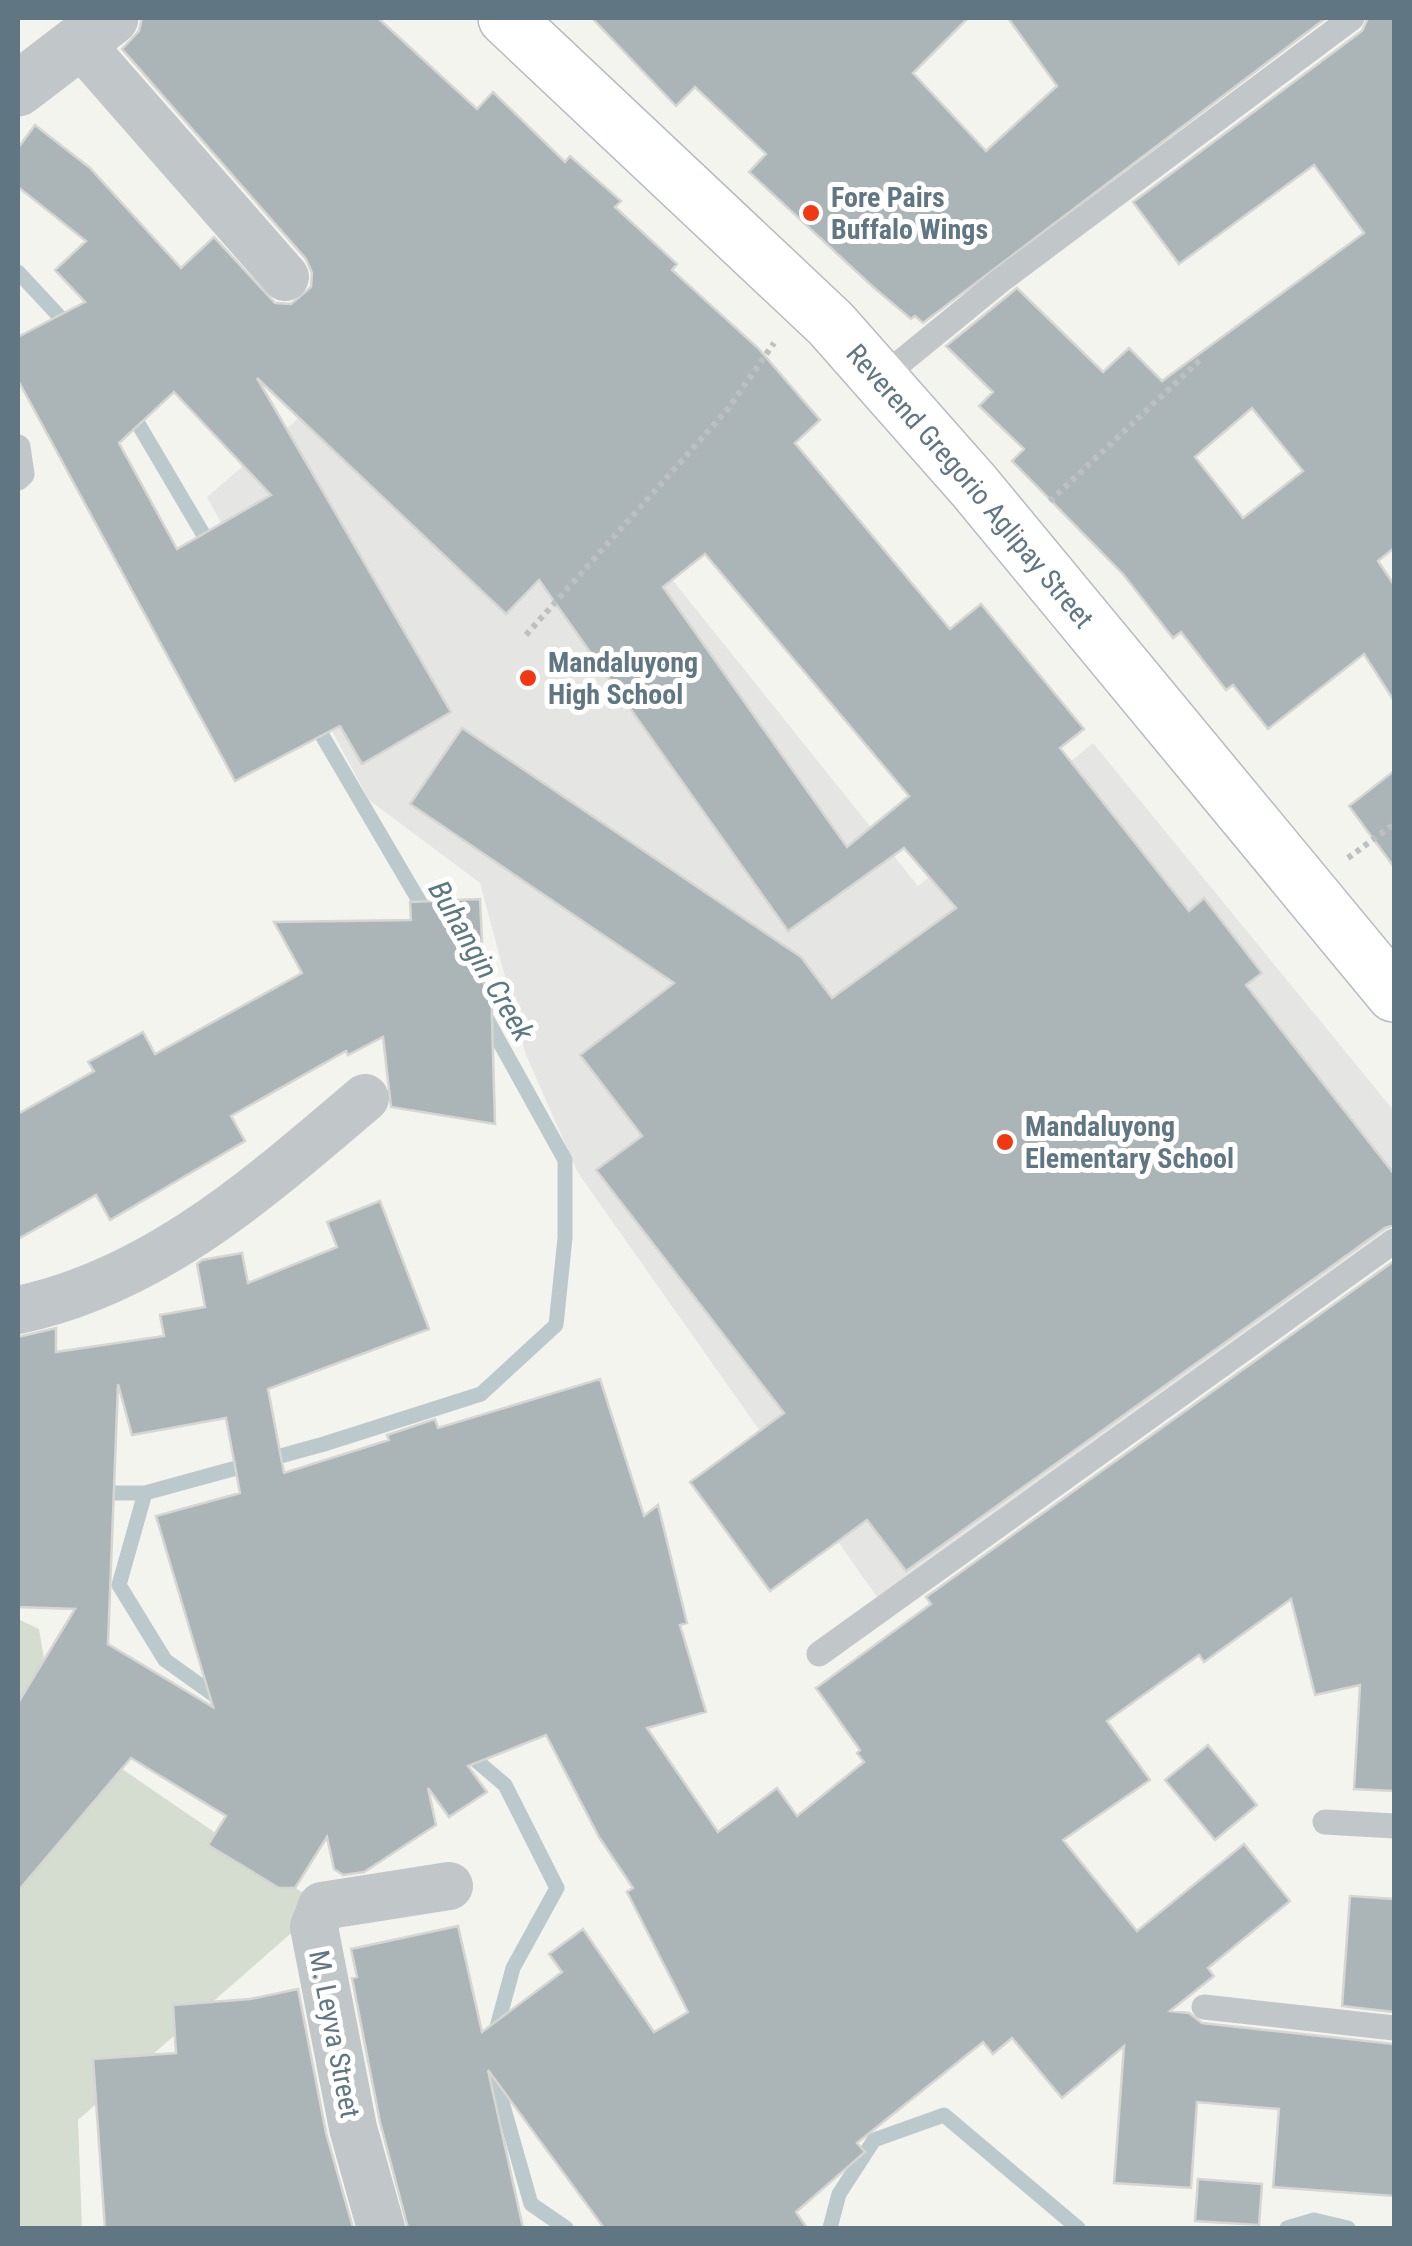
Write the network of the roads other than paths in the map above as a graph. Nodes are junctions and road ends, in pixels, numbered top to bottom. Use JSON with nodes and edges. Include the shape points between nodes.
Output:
{"nodes":[{"id":1,"x":506,"y":18,"type":"edge"},
{"id":2,"x":1352,"y":18,"type":"edge"},
{"id":3,"x":95,"y":30,"type":"edge"},
{"id":4,"x":18,"y":89,"type":"edge"},
{"id":5,"x":285,"y":277,"type":"dead end"},
{"id":6,"x":880,"y":380,"type":"junction"},
{"id":7,"x":18,"y":448,"type":"edge"},
{"id":8,"x":18,"y":478,"type":"edge"},
{"id":9,"x":1394,"y":994,"type":"edge"},
{"id":10,"x":365,"y":1098,"type":"dead end"},
{"id":11,"x":1394,"y":1241,"type":"edge"},
{"id":12,"x":18,"y":1310,"type":"edge"},
{"id":13,"x":820,"y":1654,"type":"dead end"},
{"id":14,"x":1325,"y":1822,"type":"dead end"},
{"id":15,"x":1394,"y":1826,"type":"edge"},
{"id":16,"x":448,"y":1886,"type":"dead end"},
{"id":17,"x":1204,"y":2007,"type":"dead end"},
{"id":18,"x":1394,"y":2028,"type":"edge"},
{"id":19,"x":382,"y":2228,"type":"edge"}],
"edges":[{"from":1,"to":6,"type":"main road","name":"Reverend Gregorio Aglipay Street","via":[[806,299]]},
{"from":2,"to":6,"type":"lane","via":[[1014,270]]},
{"from":3,"to":4,"type":"street"},
{"from":3,"to":5,"type":"street"},
{"from":6,"to":9,"type":"main road","name":"Reverend Gregorio Aglipay Street"},
{"from":7,"to":8,"type":"lane"},
{"from":10,"to":12,"type":"street","via":[[238,1206],[124,1276]]},
{"from":11,"to":13,"type":"lane"},
{"from":14,"to":15,"type":"lane"},
{"from":16,"to":19,"type":"street","name":"M. Leyva Street","via":[[322,1906],[314,1927],[352,2128]]},
{"from":17,"to":18,"type":"lane"}]}
